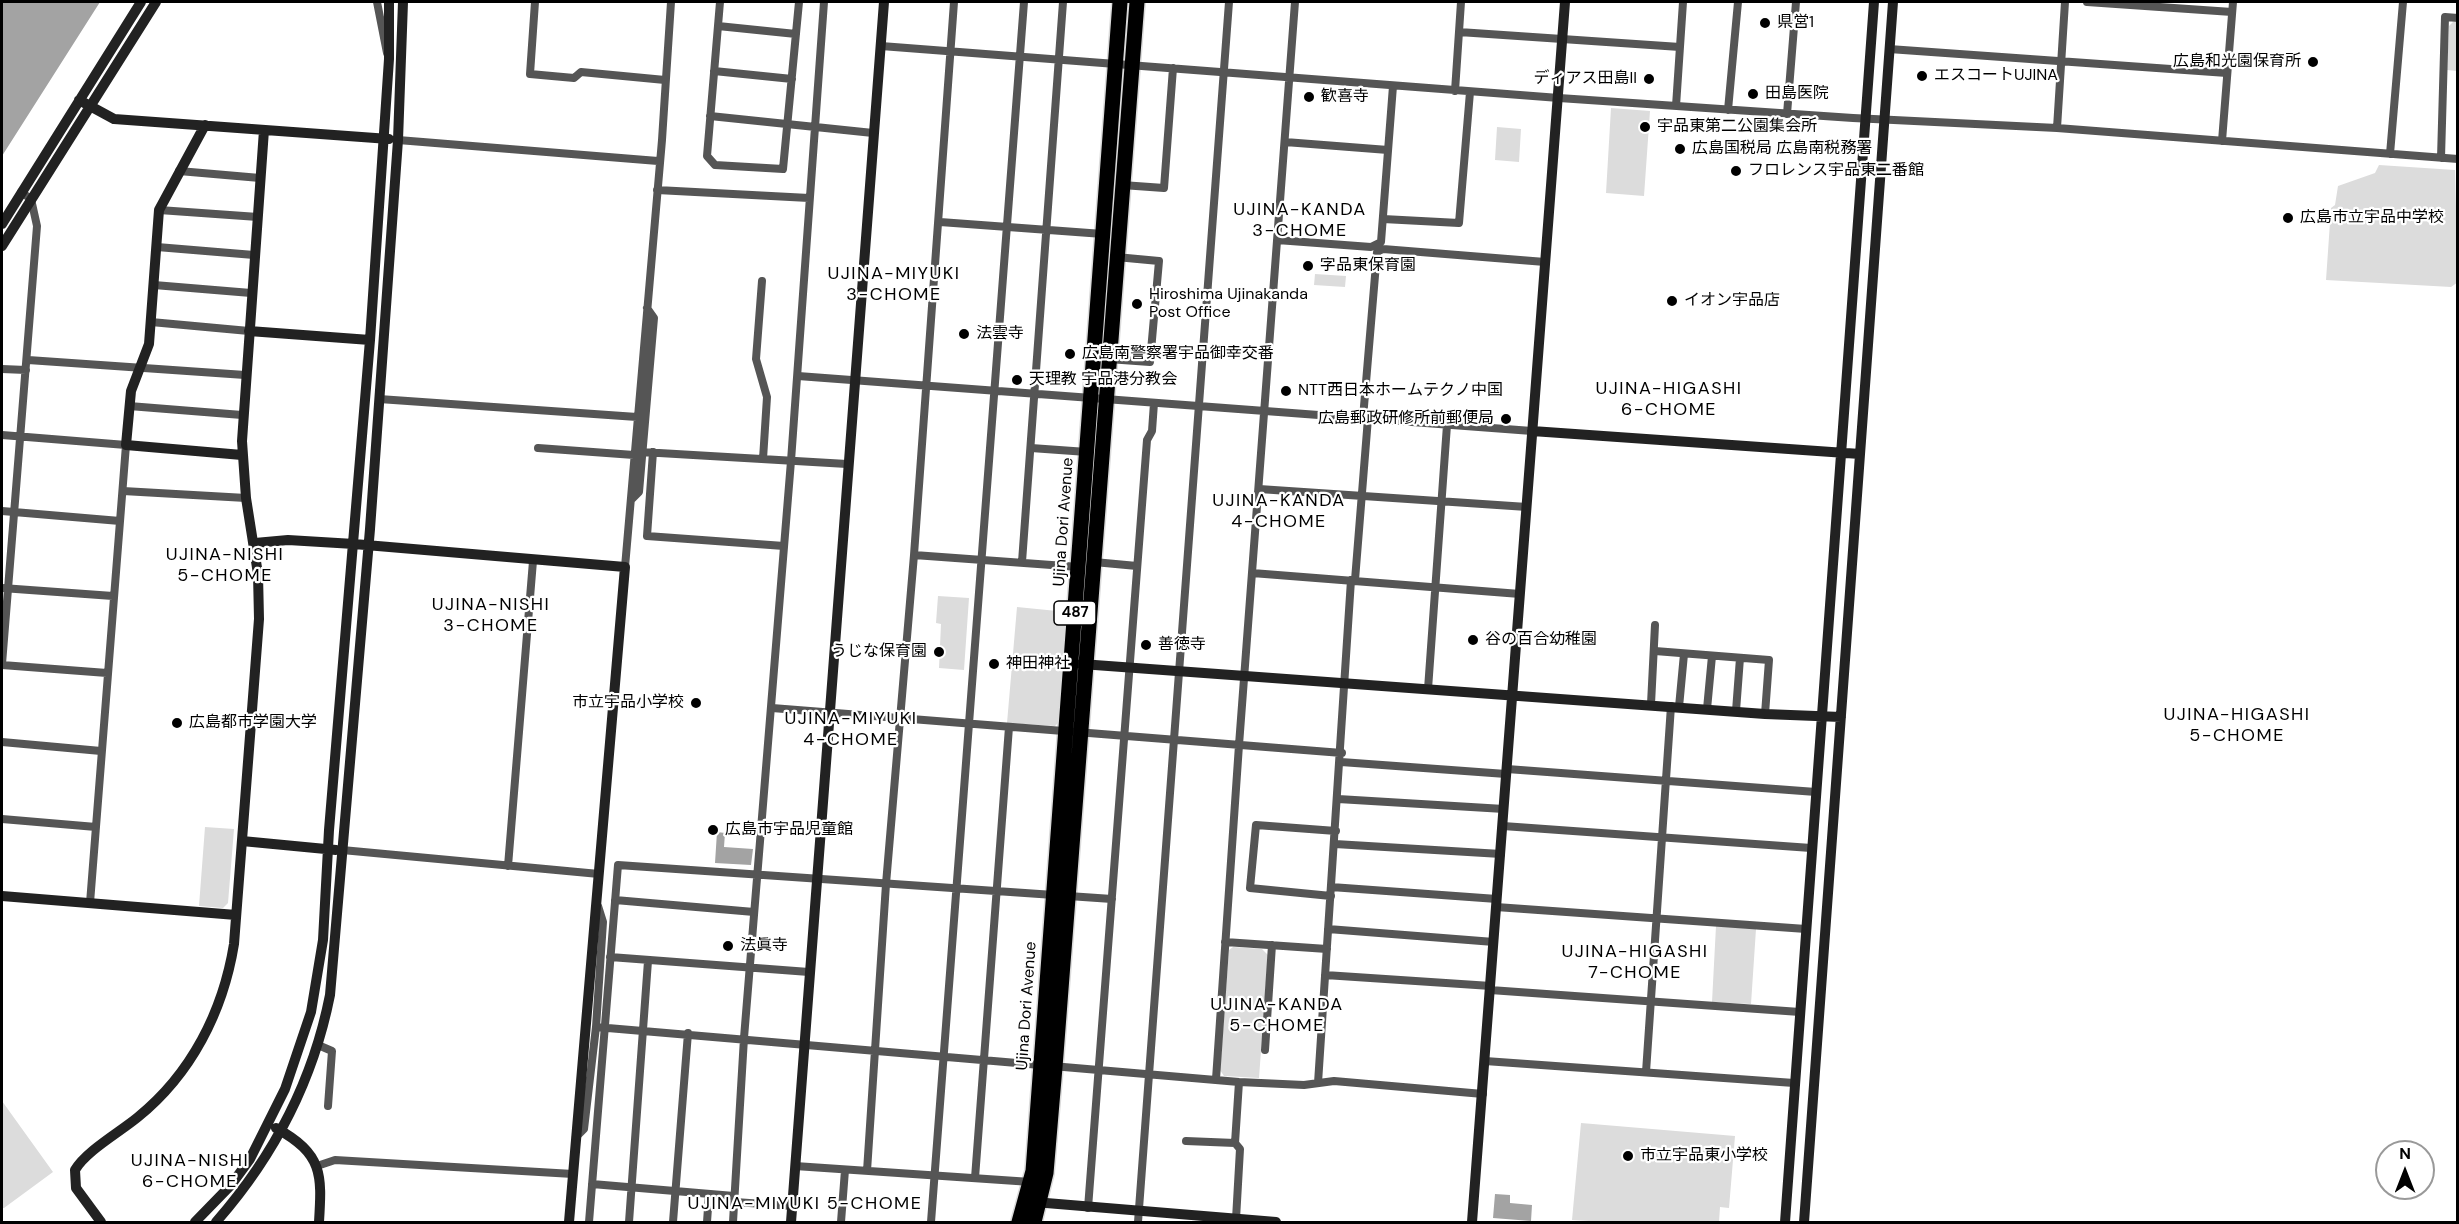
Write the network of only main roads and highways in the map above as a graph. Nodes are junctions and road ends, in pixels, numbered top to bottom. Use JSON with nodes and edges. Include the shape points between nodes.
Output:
{"nodes":[{"id":1,"x":1120,"y":2,"type":"edge"},
{"id":2,"x":1137,"y":2,"type":"edge"},
{"id":3,"x":1098,"y":399,"type":"junction"},
{"id":4,"x":1061,"y":897,"type":"junction"},
{"id":5,"x":1048,"y":1066,"type":"junction"},
{"id":6,"x":1034,"y":1202,"type":"junction"},
{"id":7,"x":1019,"y":1222,"type":"edge"},
{"id":8,"x":1034,"y":1222,"type":"edge"}],
"edges":[{"from":1,"to":3,"type":"highway","name":"Ujina Dori Avenue","number":"487","via":[[1103,234]]},
{"from":2,"to":3,"type":"highway","name":"Ujina Dori Avenue","number":"487","via":[[1108,359]]},
{"from":3,"to":4,"type":"highway","name":"Ujina Dori Avenue","number":"487","via":[[1088,664]]},
{"from":3,"to":4,"type":"highway","name":"Ujina Dori Avenue","number":"487","via":[[1088,452],[1065,731]]},
{"from":4,"to":5,"type":"highway","name":"Ujina Dori Avenue","number":"487"},
{"from":5,"to":6,"type":"highway","name":"Ujina Dori Avenue","number":"487","via":[[1032,1182]]},
{"from":5,"to":6,"type":"highway","name":"Ujina Dori Avenue","number":"487","via":[[1046,1173]]},
{"from":6,"to":7,"type":"highway","name":"Ujina Dori Avenue","number":"487"},
{"from":6,"to":8,"type":"highway","name":"Ujina Dori Avenue","number":"487"}]}
